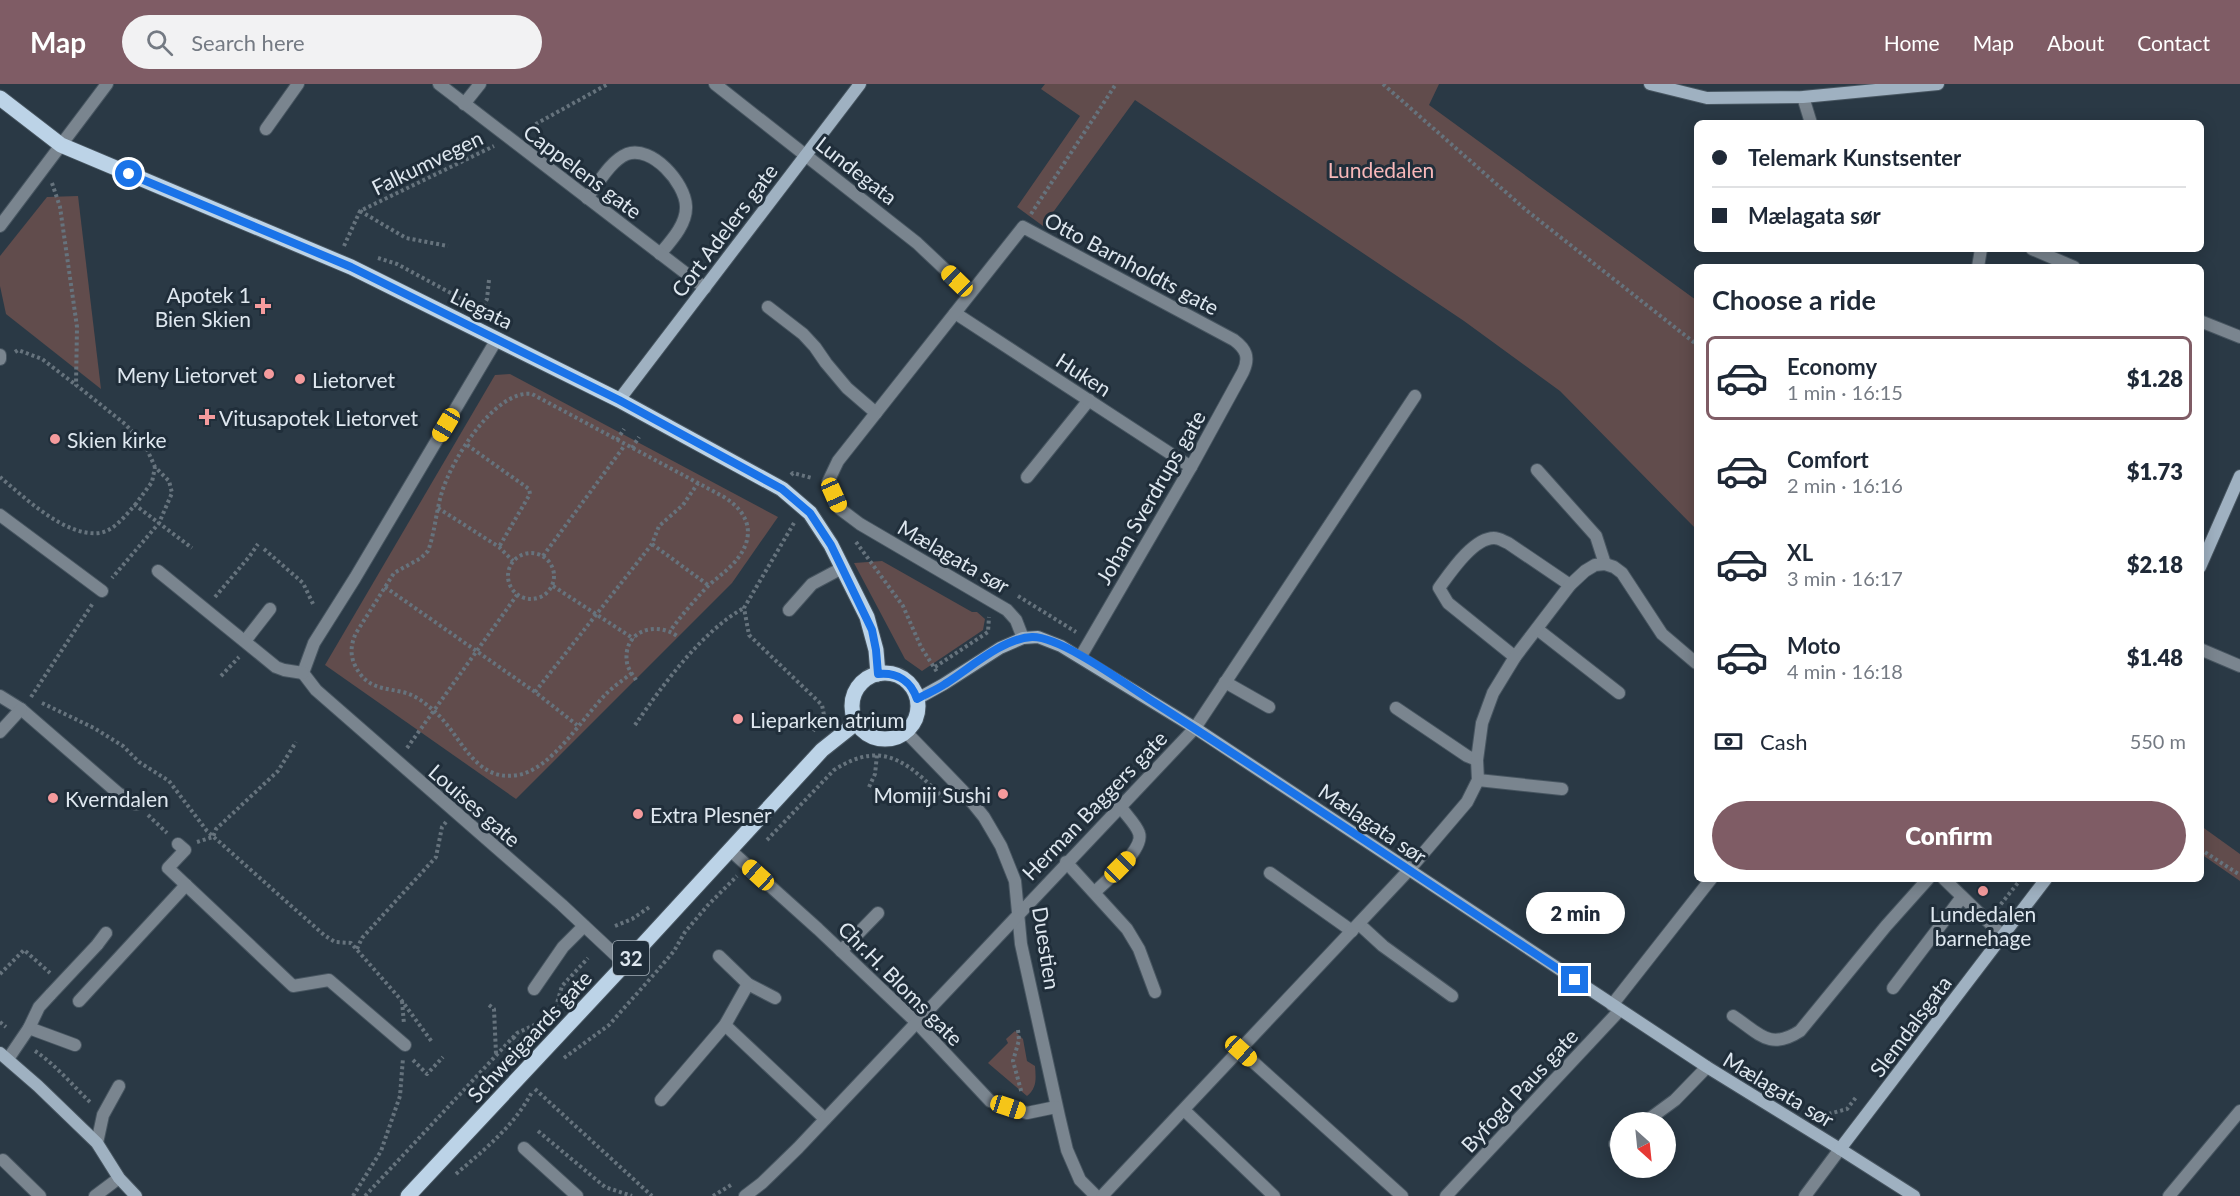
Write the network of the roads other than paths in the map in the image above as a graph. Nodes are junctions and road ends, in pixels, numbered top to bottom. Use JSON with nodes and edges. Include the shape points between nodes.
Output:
{"nodes":[{"id":1,"x":107,"y":84,"type":"edge"},
{"id":2,"x":439,"y":84,"type":"edge"},
{"id":3,"x":480,"y":84,"type":"edge"},
{"id":4,"x":715,"y":84,"type":"edge"},
{"id":5,"x":860,"y":84,"type":"edge"},
{"id":6,"x":1650,"y":84,"type":"edge"},
{"id":7,"x":1938,"y":84,"type":"edge"},
{"id":8,"x":294,"y":85,"type":"edge"},
{"id":9,"x":1667,"y":87,"type":"edge"},
{"id":10,"x":0,"y":93,"type":"edge"},
{"id":11,"x":1803,"y":97,"type":"junction"},
{"id":12,"x":4,"y":103,"type":"edge"},
{"id":13,"x":464,"y":104,"type":"junction"},
{"id":14,"x":1810,"y":120,"type":"edge"},
{"id":15,"x":266,"y":129,"type":"dead end"},
{"id":16,"x":61,"y":145,"type":"junction"},
{"id":17,"x":806,"y":155,"type":"junction"},
{"id":18,"x":587,"y":198,"type":"junction"},
{"id":19,"x":0,"y":226,"type":"edge"},
{"id":20,"x":2039,"y":252,"type":"edge"},
{"id":21,"x":660,"y":254,"type":"junction"},
{"id":22,"x":2067,"y":264,"type":"edge"},
{"id":23,"x":705,"y":288,"type":"junction"},
{"id":24,"x":970,"y":293,"type":"junction"},
{"id":25,"x":768,"y":307,"type":"dead end"},
{"id":26,"x":955,"y":313,"type":"junction"},
{"id":27,"x":2204,"y":323,"type":"edge"},
{"id":28,"x":2240,"y":338,"type":"edge"},
{"id":29,"x":497,"y":339,"type":"junction"},
{"id":30,"x":1247,"y":355,"type":"joint"},
{"id":31,"x":1415,"y":396,"type":"dead end"},
{"id":32,"x":619,"y":400,"type":"junction"},
{"id":33,"x":1089,"y":400,"type":"junction"},
{"id":34,"x":876,"y":413,"type":"junction"},
{"id":35,"x":1191,"y":467,"type":"junction"},
{"id":36,"x":1537,"y":470,"type":"dead end"},
{"id":37,"x":2240,"y":476,"type":"edge"},
{"id":38,"x":1026,"y":477,"type":"dead end"},
{"id":39,"x":824,"y":481,"type":"joint"},
{"id":40,"x":0,"y":515,"type":"edge"},
{"id":41,"x":2204,"y":558,"type":"edge"},
{"id":42,"x":1605,"y":564,"type":"junction"},
{"id":43,"x":842,"y":568,"type":"junction"},
{"id":44,"x":158,"y":571,"type":"dead end"},
{"id":45,"x":1570,"y":585,"type":"junction"},
{"id":46,"x":102,"y":591,"type":"road end"},
{"id":47,"x":270,"y":609,"type":"dead end"},
{"id":48,"x":789,"y":610,"type":"dead end"},
{"id":49,"x":1537,"y":628,"type":"junction"},
{"id":50,"x":1023,"y":638,"type":"junction"},
{"id":51,"x":245,"y":641,"type":"junction"},
{"id":52,"x":2204,"y":651,"type":"edge"},
{"id":53,"x":1081,"y":656,"type":"junction"},
{"id":54,"x":1515,"y":657,"type":"junction"},
{"id":55,"x":1694,"y":661,"type":"edge"},
{"id":56,"x":2240,"y":666,"type":"edge"},
{"id":57,"x":303,"y":673,"type":"junction"},
{"id":58,"x":878,"y":674,"type":"junction"},
{"id":59,"x":1225,"y":682,"type":"junction"},
{"id":60,"x":1619,"y":693,"type":"dead end"},
{"id":61,"x":0,"y":696,"type":"edge"},
{"id":62,"x":917,"y":699,"type":"junction"},
{"id":63,"x":1269,"y":707,"type":"dead end"},
{"id":64,"x":1396,"y":708,"type":"dead end"},
{"id":65,"x":21,"y":709,"type":"junction"},
{"id":66,"x":856,"y":723,"type":"junction"},
{"id":67,"x":1195,"y":728,"type":"junction"},
{"id":68,"x":0,"y":732,"type":"edge"},
{"id":69,"x":906,"y":732,"type":"junction"},
{"id":70,"x":1477,"y":760,"type":"junction"},
{"id":71,"x":1478,"y":780,"type":"junction"},
{"id":72,"x":1562,"y":789,"type":"dead end"},
{"id":73,"x":136,"y":804,"type":"dead end"},
{"id":74,"x":1120,"y":806,"type":"junction"},
{"id":75,"x":178,"y":844,"type":"dead end"},
{"id":76,"x":730,"y":850,"type":"junction"},
{"id":77,"x":1066,"y":862,"type":"junction"},
{"id":78,"x":1409,"y":870,"type":"junction"},
{"id":79,"x":1270,"y":873,"type":"dead end"},
{"id":80,"x":1710,"y":882,"type":"edge"},
{"id":81,"x":1925,"y":882,"type":"edge"},
{"id":82,"x":1947,"y":882,"type":"edge"},
{"id":83,"x":2044,"y":882,"type":"edge"},
{"id":84,"x":186,"y":885,"type":"junction"},
{"id":85,"x":1095,"y":892,"type":"junction"},
{"id":86,"x":1962,"y":897,"type":"junction"},
{"id":87,"x":1020,"y":911,"type":"junction"},
{"id":88,"x":878,"y":913,"type":"dead end"},
{"id":89,"x":584,"y":926,"type":"junction"},
{"id":90,"x":1356,"y":928,"type":"junction"},
{"id":91,"x":106,"y":933,"type":"dead end"},
{"id":92,"x":2003,"y":936,"type":"junction"},
{"id":93,"x":841,"y":951,"type":"junction"},
{"id":94,"x":719,"y":957,"type":"dead end"},
{"id":95,"x":625,"y":964,"type":"junction"},
{"id":96,"x":748,"y":984,"type":"junction"},
{"id":97,"x":1893,"y":988,"type":"dead end"},
{"id":98,"x":534,"y":989,"type":"dead end"},
{"id":99,"x":1155,"y":992,"type":"dead end"},
{"id":100,"x":1452,"y":996,"type":"dead end"},
{"id":101,"x":775,"y":998,"type":"dead end"},
{"id":102,"x":79,"y":1001,"type":"dead end"},
{"id":103,"x":1616,"y":1007,"type":"junction"},
{"id":104,"x":1733,"y":1016,"type":"dead end"},
{"id":105,"x":916,"y":1022,"type":"junction"},
{"id":106,"x":725,"y":1025,"type":"junction"},
{"id":107,"x":29,"y":1028,"type":"junction"},
{"id":108,"x":75,"y":1045,"type":"dead end"},
{"id":109,"x":405,"y":1045,"type":"road end"},
{"id":110,"x":1241,"y":1051,"type":"junction"},
{"id":111,"x":4,"y":1056,"type":"edge"},
{"id":112,"x":1707,"y":1067,"type":"junction"},
{"id":113,"x":119,"y":1086,"type":"dead end"},
{"id":114,"x":661,"y":1101,"type":"dead end"},
{"id":115,"x":1056,"y":1107,"type":"junction"},
{"id":116,"x":1184,"y":1110,"type":"junction"},
{"id":117,"x":2240,"y":1111,"type":"edge"},
{"id":118,"x":1659,"y":1112,"type":"edge"},
{"id":119,"x":825,"y":1119,"type":"junction"},
{"id":120,"x":97,"y":1143,"type":"junction"},
{"id":121,"x":524,"y":1148,"type":"dead end"},
{"id":122,"x":1840,"y":1149,"type":"junction"},
{"id":123,"x":3,"y":1160,"type":"dead end"},
{"id":124,"x":119,"y":1178,"type":"junction"},
{"id":125,"x":1448,"y":1195,"type":"edge"},
{"id":126,"x":1808,"y":1195,"type":"edge"},
{"id":127,"x":40,"y":1196,"type":"edge"},
{"id":128,"x":95,"y":1196,"type":"edge"},
{"id":129,"x":136,"y":1196,"type":"edge"},
{"id":130,"x":408,"y":1196,"type":"edge"},
{"id":131,"x":577,"y":1196,"type":"edge"},
{"id":132,"x":745,"y":1196,"type":"edge"},
{"id":133,"x":1096,"y":1196,"type":"edge"},
{"id":134,"x":1102,"y":1196,"type":"edge"},
{"id":135,"x":1274,"y":1196,"type":"edge"},
{"id":136,"x":1402,"y":1196,"type":"edge"},
{"id":137,"x":1914,"y":1196,"type":"edge"},
{"id":138,"x":2169,"y":1196,"type":"edge"}],
"edges":[{"from":1,"to":16,"type":"street"},
{"from":2,"to":13,"type":"street","name":"Cappelens gate"},
{"from":3,"to":13,"type":"street"},
{"from":4,"to":17,"type":"street","name":"Lundegata"},
{"from":5,"to":17,"type":"street","name":"Cort Adelers gate"},
{"from":6,"to":9,"type":"street"},
{"from":7,"to":11,"type":"street"},
{"from":8,"to":15,"type":"street"},
{"from":9,"to":11,"type":"street","via":[[1707,98]]},
{"from":10,"to":12,"type":"main road","name":"Liegata"},
{"from":11,"to":14,"type":"street"},
{"from":12,"to":16,"type":"main road","name":"Liegata"},
{"from":13,"to":18,"type":"street","name":"Cappelens gate"},
{"from":16,"to":19,"type":"street"},
{"from":16,"to":29,"type":"main road","name":"Liegata","via":[[322,254]]},
{"from":17,"to":23,"type":"street","name":"Cort Adelers gate"},
{"from":17,"to":24,"type":"street","name":"Lundegata","via":[[917,243]]},
{"from":18,"to":21,"type":"street","name":"Cappelens gate"},
{"from":18,"to":21,"type":"street","via":[[618,160],[627,154],[648,154],[676,177],[686,206],[675,237]]},
{"from":20,"to":22,"type":"street"},
{"from":21,"to":23,"type":"street","name":"Cappelens gate"},
{"from":23,"to":32,"type":"street","name":"Cort Adelers gate"},
{"from":24,"to":26,"type":"street","name":"Otto Barnholdts gate"},
{"from":24,"to":30,"type":"street","name":"Otto Barnholdts gate","via":[[1023,227],[1234,340]]},
{"from":25,"to":34,"type":"street","via":[[803,334],[847,388]]},
{"from":26,"to":33,"type":"street","name":"Huken"},
{"from":26,"to":34,"type":"street","name":"Otto Barnholdts gate"},
{"from":27,"to":28,"type":"street"},
{"from":29,"to":32,"type":"main road","name":"Liegata"},
{"from":29,"to":57,"type":"street","via":[[314,643]]},
{"from":30,"to":35,"type":"street","name":"Johan Sverdrups gate","via":[[1244,372]]},
{"from":31,"to":59,"type":"street","name":"Herman Baggers gate"},
{"from":32,"to":43,"type":"main road","name":"Liegata","via":[[799,501],[820,527]]},
{"from":33,"to":35,"type":"street","name":"Huken"},
{"from":33,"to":38,"type":"street"},
{"from":34,"to":39,"type":"street","name":"Otto Barnholdts gate"},
{"from":35,"to":53,"type":"street","name":"Johan Sverdrups gate"},
{"from":36,"to":42,"type":"street","via":[[1596,536]]},
{"from":37,"to":41,"type":"street"},
{"from":39,"to":50,"type":"street","name":"Mælagata sør","via":[[840,509],[1007,610]]},
{"from":40,"to":46,"type":"street"},
{"from":42,"to":45,"type":"street","via":[[1585,571]]},
{"from":42,"to":55,"type":"street","via":[[1622,573],[1662,634]]},
{"from":43,"to":48,"type":"street","via":[[812,584]]},
{"from":43,"to":58,"type":"main road","via":[[872,630]]},
{"from":44,"to":51,"type":"street"},
{"from":45,"to":49,"type":"street"},
{"from":45,"to":54,"type":"street","via":[[1496,538],[1469,551],[1453,569],[1439,588],[1448,603]]},
{"from":47,"to":51,"type":"street"},
{"from":49,"to":54,"type":"street"},
{"from":49,"to":60,"type":"street"},
{"from":50,"to":53,"type":"street","name":"Mælagata sør","via":[[1045,639]]},
{"from":50,"to":62,"type":"street"},
{"from":51,"to":57,"type":"street","via":[[276,667]]},
{"from":52,"to":56,"type":"street"},
{"from":53,"to":67,"type":"street","name":"Mælagata sør"},
{"from":54,"to":70,"type":"street","via":[[1493,693],[1482,723]]},
{"from":57,"to":89,"type":"street","name":"Louises gate","via":[[316,690]]},
{"from":58,"to":62,"type":"main road","via":[[903,678]]},
{"from":58,"to":66,"type":"main road","via":[[868,677],[854,693],[852,714]]},
{"from":59,"to":63,"type":"street"},
{"from":59,"to":67,"type":"street","name":"Herman Baggers gate"},
{"from":61,"to":65,"type":"street"},
{"from":62,"to":69,"type":"main road","via":[[917,714]]},
{"from":64,"to":70,"type":"street"},
{"from":65,"to":68,"type":"street"},
{"from":65,"to":73,"type":"street"},
{"from":66,"to":69,"type":"main road","via":[[877,738]]},
{"from":66,"to":76,"type":"main road","name":"Schweigaards gate","number":"32","via":[[822,750]]},
{"from":67,"to":74,"type":"street","name":"Herman Baggers gate"},
{"from":67,"to":78,"type":"street","name":"Mælagata sør"},
{"from":69,"to":87,"type":"street","name":"Duestien","via":[[984,817],[1015,881]]},
{"from":70,"to":71,"type":"street"},
{"from":71,"to":72,"type":"street"},
{"from":71,"to":78,"type":"street","via":[[1467,802]]},
{"from":74,"to":77,"type":"street","name":"Herman Baggers gate"},
{"from":74,"to":85,"type":"street","via":[[1139,833],[1140,843]]},
{"from":75,"to":84,"type":"street","via":[[185,850],[168,868]]},
{"from":76,"to":93,"type":"street","name":"Chr.H. Bloms gate"},
{"from":76,"to":95,"type":"main road","name":"Schweigaards gate","number":"32"},
{"from":77,"to":85,"type":"street"},
{"from":77,"to":87,"type":"street","name":"Herman Baggers gate"},
{"from":78,"to":90,"type":"street"},
{"from":78,"to":103,"type":"street","name":"Mælagata sør"},
{"from":79,"to":90,"type":"street"},
{"from":80,"to":103,"type":"street","name":"Byfogd Paus gate"},
{"from":81,"to":104,"type":"street","via":[[1800,1031],[1786,1040],[1772,1042]]},
{"from":82,"to":86,"type":"street"},
{"from":83,"to":92,"type":"street","name":"Slemdalsgata"},
{"from":84,"to":102,"type":"street"},
{"from":84,"to":109,"type":"street","via":[[293,986],[330,980]]},
{"from":85,"to":99,"type":"street","via":[[1127,929]]},
{"from":86,"to":92,"type":"street"},
{"from":86,"to":97,"type":"street"},
{"from":87,"to":105,"type":"street","name":"Herman Baggers gate"},
{"from":87,"to":115,"type":"street","name":"Duestien","via":[[1021,944]]},
{"from":88,"to":93,"type":"street"},
{"from":89,"to":95,"type":"street","name":"Louises gate"},
{"from":89,"to":98,"type":"street","via":[[563,947]]},
{"from":90,"to":100,"type":"street"},
{"from":90,"to":110,"type":"street"},
{"from":91,"to":107,"type":"street","bridge":true,"via":[[39,1007]]},
{"from":92,"to":122,"type":"street","name":"Slemdalsgata"},
{"from":93,"to":105,"type":"street","name":"Chr.H. Bloms gate"},
{"from":94,"to":96,"type":"street"},
{"from":95,"to":130,"type":"main road","name":"Schweigaards gate","number":"32"},
{"from":96,"to":101,"type":"street"},
{"from":96,"to":106,"type":"street"},
{"from":103,"to":112,"type":"street","name":"Mælagata sør"},
{"from":103,"to":125,"type":"street","name":"Byfogd Paus gate"},
{"from":105,"to":115,"type":"street","name":"Chr.H. Bloms gate","via":[[990,1101],[1026,1113]]},
{"from":105,"to":119,"type":"street","name":"Herman Baggers gate"},
{"from":106,"to":114,"type":"street"},
{"from":106,"to":119,"type":"street"},
{"from":107,"to":108,"type":"street"},
{"from":107,"to":111,"type":"street"},
{"from":110,"to":116,"type":"street"},
{"from":110,"to":136,"type":"street"},
{"from":111,"to":120,"type":"street"},
{"from":112,"to":118,"type":"street"},
{"from":112,"to":122,"type":"street","name":"Mælagata sør"},
{"from":113,"to":120,"type":"street","via":[[103,1115]]},
{"from":115,"to":133,"type":"street","name":"Duestien","via":[[1080,1180]]},
{"from":116,"to":134,"type":"street"},
{"from":116,"to":135,"type":"street"},
{"from":117,"to":138,"type":"street"},
{"from":119,"to":132,"type":"street","name":"Herman Baggers gate"},
{"from":120,"to":124,"type":"street"},
{"from":121,"to":131,"type":"street"},
{"from":122,"to":126,"type":"street","name":"Slemdalsgata"},
{"from":122,"to":137,"type":"street","name":"Mælagata sør"},
{"from":123,"to":127,"type":"street"},
{"from":124,"to":128,"type":"street"},
{"from":124,"to":129,"type":"street"}]}
